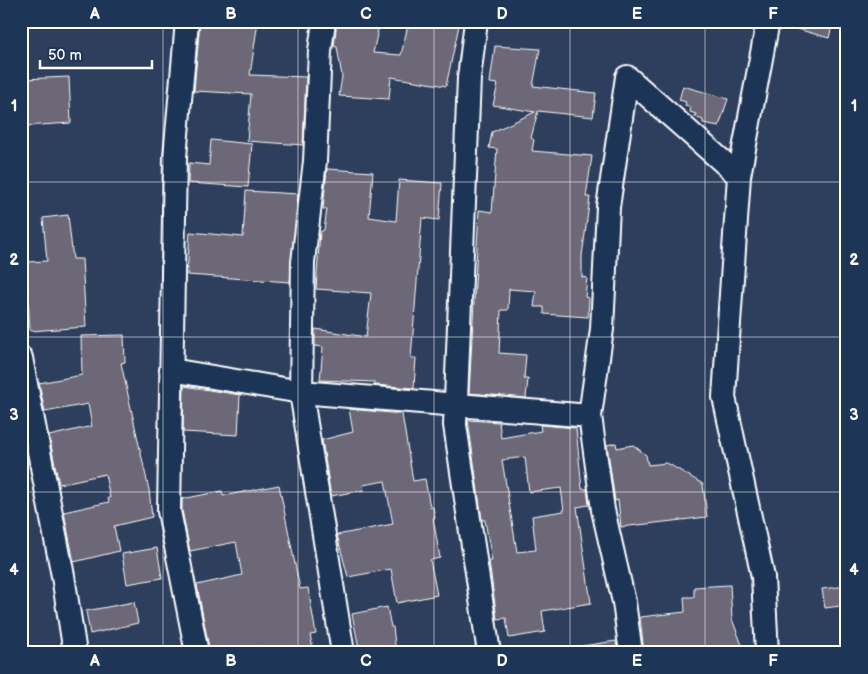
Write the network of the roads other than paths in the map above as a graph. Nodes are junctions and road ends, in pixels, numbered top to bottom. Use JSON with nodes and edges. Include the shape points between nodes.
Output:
{"nodes":[{"id":1,"x":187,"y":21,"type":"edge"},
{"id":2,"x":324,"y":21,"type":"edge"},
{"id":3,"x":476,"y":21,"type":"edge"},
{"id":4,"x":768,"y":21,"type":"edge"},
{"id":5,"x":739,"y":176,"type":"junction"},
{"id":6,"x":21,"y":358,"type":"edge"},
{"id":7,"x":172,"y":370,"type":"junction"},
{"id":8,"x":301,"y":392,"type":"junction"},
{"id":9,"x":457,"y":404,"type":"junction"},
{"id":10,"x":590,"y":416,"type":"junction"},
{"id":11,"x":75,"y":653,"type":"edge"},
{"id":12,"x":197,"y":653,"type":"edge"},
{"id":13,"x":343,"y":653,"type":"edge"},
{"id":14,"x":489,"y":653,"type":"edge"},
{"id":15,"x":631,"y":653,"type":"edge"},
{"id":16,"x":767,"y":653,"type":"edge"}],
"edges":[{"from":1,"to":7,"type":"street","via":[[175,157]]},
{"from":2,"to":8,"type":"street","via":[[315,161],[303,262]]},
{"from":3,"to":9,"type":"street","via":[[469,78]]},
{"from":4,"to":5,"type":"street"},
{"from":5,"to":10,"type":"street","via":[[627,77],[608,207],[602,329]]},
{"from":5,"to":16,"type":"street","via":[[724,397],[763,577]]},
{"from":6,"to":11,"type":"street"},
{"from":7,"to":8,"type":"street"},
{"from":7,"to":12,"type":"street","via":[[169,511]]},
{"from":8,"to":9,"type":"street"},
{"from":8,"to":13,"type":"street"},
{"from":9,"to":10,"type":"street"},
{"from":9,"to":14,"type":"street","via":[[455,425]]},
{"from":10,"to":15,"type":"street","via":[[602,510],[624,602]]}]}
